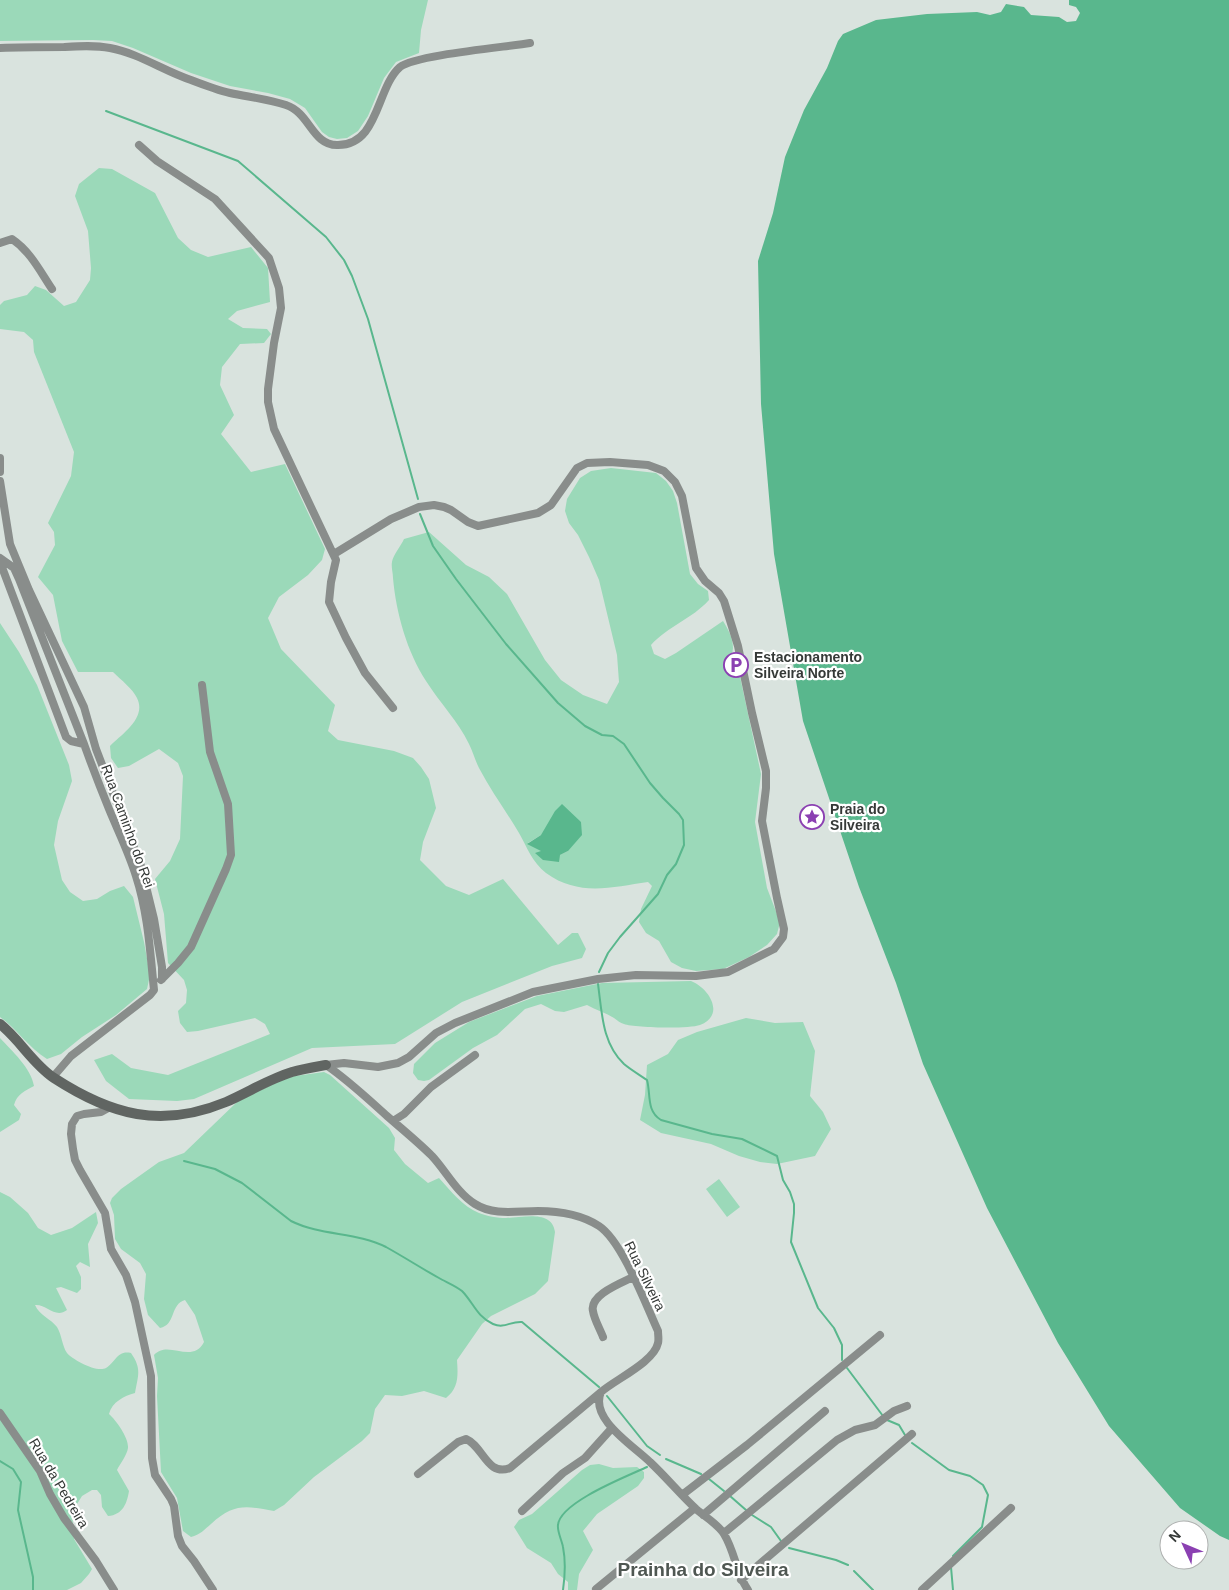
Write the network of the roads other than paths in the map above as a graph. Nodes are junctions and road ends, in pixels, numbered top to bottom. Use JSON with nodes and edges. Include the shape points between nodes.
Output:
{"nodes":[{"id":1,"x":530,"y":43,"type":"dead end"},
{"id":2,"x":0,"y":48,"type":"edge"},
{"id":3,"x":139,"y":145,"type":"dead end"},
{"id":4,"x":0,"y":243,"type":"edge"},
{"id":5,"x":52,"y":289,"type":"dead end"},
{"id":6,"x":0,"y":458,"type":"edge"},
{"id":7,"x":0,"y":472,"type":"edge"},
{"id":8,"x":0,"y":481,"type":"edge"},
{"id":9,"x":334,"y":554,"type":"junction"},
{"id":10,"x":0,"y":558,"type":"edge"},
{"id":11,"x":0,"y":562,"type":"edge"},
{"id":12,"x":202,"y":685,"type":"dead end"},
{"id":13,"x":393,"y":708,"type":"dead end"},
{"id":14,"x":84,"y":744,"type":"junction"},
{"id":15,"x":162,"y":979,"type":"junction"},
{"id":16,"x":154,"y":990,"type":"junction"},
{"id":17,"x":0,"y":1024,"type":"edge"},
{"id":18,"x":475,"y":1055,"type":"dead end"},
{"id":19,"x":326,"y":1065,"type":"junction"},
{"id":20,"x":53,"y":1078,"type":"junction"},
{"id":21,"x":110,"y":1107,"type":"junction"},
{"id":22,"x":393,"y":1121,"type":"junction"},
{"id":23,"x":633,"y":1277,"type":"junction"},
{"id":24,"x":880,"y":1335,"type":"dead end"},
{"id":25,"x":603,"y":1337,"type":"dead end"},
{"id":26,"x":601,"y":1392,"type":"junction"},
{"id":27,"x":907,"y":1406,"type":"dead end"},
{"id":28,"x":825,"y":1411,"type":"dead end"},
{"id":29,"x":0,"y":1413,"type":"edge"},
{"id":30,"x":612,"y":1428,"type":"junction"},
{"id":31,"x":912,"y":1434,"type":"dead end"},
{"id":32,"x":418,"y":1474,"type":"dead end"},
{"id":33,"x":682,"y":1495,"type":"junction"},
{"id":34,"x":695,"y":1508,"type":"junction"},
{"id":35,"x":1012,"y":1508,"type":"dead end"},
{"id":36,"x":522,"y":1511,"type":"dead end"},
{"id":37,"x":702,"y":1515,"type":"junction"},
{"id":38,"x":724,"y":1533,"type":"junction"},
{"id":39,"x":741,"y":1580,"type":"junction"},
{"id":40,"x":596,"y":1589,"type":"edge"},
{"id":41,"x":114,"y":1590,"type":"edge"},
{"id":42,"x":213,"y":1590,"type":"edge"},
{"id":43,"x":748,"y":1590,"type":"edge"},
{"id":44,"x":922,"y":1590,"type":"edge"}],
"edges":[{"from":1,"to":2,"type":"street","via":[[420,60],[400,68],[363,136],[350,144],[337,145],[317,137],[301,113],[288,106],[228,93],[111,48]]},
{"from":3,"to":9,"type":"street","via":[[157,161],[215,199],[269,258],[279,288],[281,308],[268,389],[269,411],[274,429]]},
{"from":4,"to":5,"type":"street","via":[[12,239],[20,245]]},
{"from":6,"to":7,"type":"street"},
{"from":8,"to":15,"type":"street","via":[[10,544],[28,590],[84,707],[96,749],[141,866],[154,919]]},
{"from":9,"to":13,"type":"street","via":[[336,560],[329,602],[365,673]]},
{"from":9,"to":19,"type":"street","via":[[420,507],[444,507],[478,526],[538,513],[551,505],[577,468],[587,463],[648,465],[664,471],[682,496],[696,568],[724,601],[738,646],[766,771],[762,821],[784,928],[783,937],[774,949],[728,972],[696,976],[636,975],[533,992],[455,1023],[436,1033],[398,1063],[378,1067],[344,1063]]},
{"from":10,"to":14,"type":"street","name":"Rua Caminho do Rei","via":[[14,568],[19,579]]},
{"from":11,"to":14,"type":"street","via":[[66,737]]},
{"from":12,"to":15,"type":"street","via":[[210,752],[228,804],[231,855],[191,946]]},
{"from":14,"to":16,"type":"street","name":"Rua Caminho do Rei","via":[[136,877],[150,944]]},
{"from":15,"to":16,"type":"street"},
{"from":16,"to":20,"type":"street","via":[[142,1003],[71,1056]]},
{"from":17,"to":20,"type":"street"},
{"from":18,"to":22,"type":"street","via":[[431,1087]]},
{"from":19,"to":21,"type":"street","via":[[293,1072],[225,1102],[179,1115],[140,1116]]},
{"from":19,"to":22,"type":"street","name":"Rua Silveira","via":[[348,1080]]},
{"from":20,"to":21,"type":"street"},
{"from":21,"to":42,"type":"street","via":[[102,1112],[77,1116],[71,1134],[75,1160],[105,1214],[111,1249],[126,1274],[135,1302],[151,1376],[155,1475],[171,1498],[182,1546]]},
{"from":22,"to":23,"type":"street","name":"Rua Silveira","via":[[475,1204],[492,1211],[569,1214],[590,1222],[600,1227],[615,1244]]},
{"from":23,"to":25,"type":"street","via":[[596,1297],[592,1304]]},
{"from":23,"to":26,"type":"street","name":"Rua Silveira","via":[[658,1331],[659,1341],[645,1361]]},
{"from":24,"to":33,"type":"street"},
{"from":26,"to":30,"type":"street","via":[[600,1409]]},
{"from":26,"to":32,"type":"street","via":[[504,1471],[487,1462],[472,1441],[466,1438]]},
{"from":27,"to":38,"type":"street","via":[[875,1425],[842,1437]]},
{"from":28,"to":37,"type":"street"},
{"from":29,"to":41,"type":"street","name":"Rua da Pedreira","via":[[40,1470],[64,1518]]},
{"from":30,"to":33,"type":"street"},
{"from":30,"to":36,"type":"street","via":[[585,1458],[563,1473]]},
{"from":31,"to":39,"type":"street"},
{"from":33,"to":34,"type":"street"},
{"from":34,"to":37,"type":"street"},
{"from":34,"to":40,"type":"street"},
{"from":35,"to":44,"type":"street"},
{"from":37,"to":38,"type":"street"},
{"from":38,"to":39,"type":"street"},
{"from":39,"to":43,"type":"street"}]}
